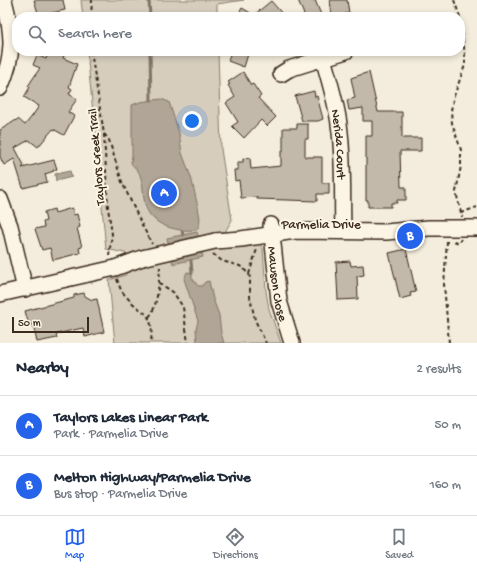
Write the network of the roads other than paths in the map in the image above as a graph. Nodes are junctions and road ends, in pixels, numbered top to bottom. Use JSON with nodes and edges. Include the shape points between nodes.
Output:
{"nodes":[{"id":1,"x":4,"y":0,"type":"edge"},
{"id":2,"x":330,"y":56,"type":"edge"},
{"id":3,"x":323,"y":58,"type":"junction"},
{"id":4,"x":281,"y":74,"type":"dead end"},
{"id":5,"x":0,"y":88,"type":"edge"},
{"id":6,"x":0,"y":199,"type":"edge"},
{"id":7,"x":343,"y":227,"type":"junction"},
{"id":8,"x":272,"y":228,"type":"junction"},
{"id":9,"x":477,"y":228,"type":"edge"},
{"id":10,"x":24,"y":284,"type":"junction"},
{"id":11,"x":0,"y":285,"type":"edge"},
{"id":12,"x":0,"y":294,"type":"edge"},
{"id":13,"x":292,"y":343,"type":"edge"}],
"edges":[{"from":1,"to":5,"type":"street","via":[[11,36],[11,56]]},
{"from":2,"to":3,"type":"street"},
{"from":3,"to":4,"type":"street"},
{"from":3,"to":7,"type":"street","name":"Nerida Court","via":[[341,140]]},
{"from":6,"to":10,"type":"street","via":[[10,226]]},
{"from":7,"to":8,"type":"street","name":"Parmelia Drive","via":[[303,222]]},
{"from":7,"to":9,"type":"street","name":"Parmelia Drive","via":[[386,232],[429,228]]},
{"from":8,"to":10,"type":"street","name":"Parmelia Drive","bridge":true,"via":[[249,228],[213,246],[120,261],[115,268]]},
{"from":8,"to":13,"type":"street","name":"Mawson Close","via":[[278,296]]},
{"from":10,"to":11,"type":"street","name":"Parmelia Drive"},
{"from":10,"to":12,"type":"street","name":"Parmelia Drive"}]}
